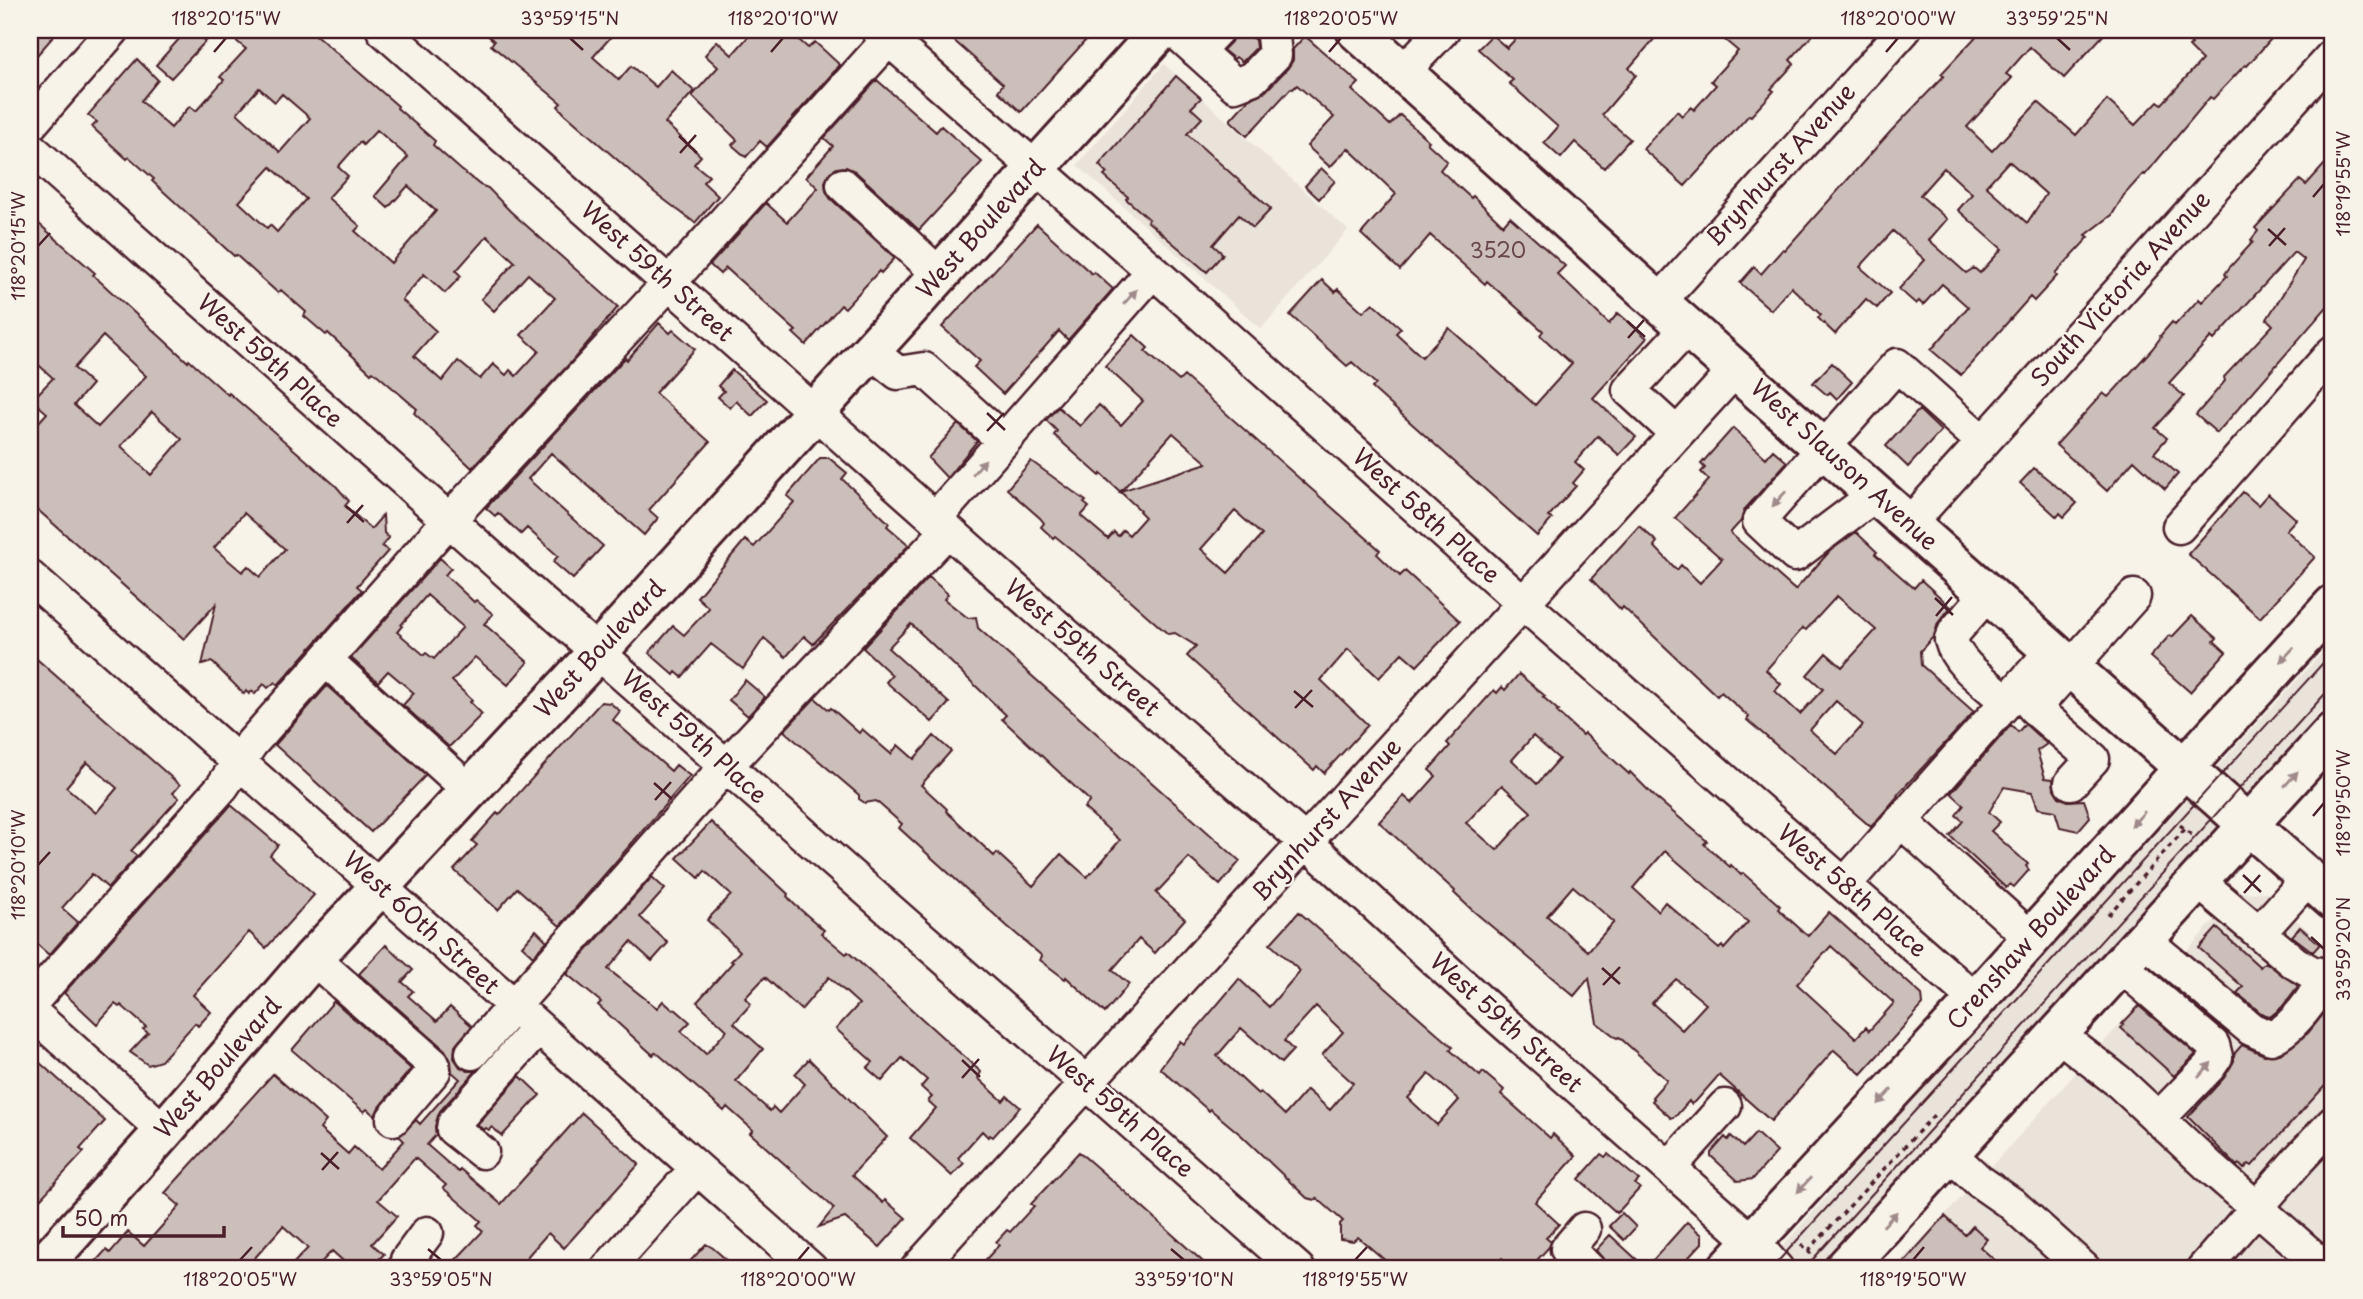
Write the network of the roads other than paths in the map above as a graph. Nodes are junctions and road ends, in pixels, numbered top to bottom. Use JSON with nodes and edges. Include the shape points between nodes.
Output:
{"nodes":[{"id":1,"x":113,"y":30,"type":"edge"},
{"id":2,"x":383,"y":30,"type":"edge"},
{"id":3,"x":1161,"y":30,"type":"edge"},
{"id":4,"x":1174,"y":30,"type":"edge"},
{"id":5,"x":1356,"y":30,"type":"edge"},
{"id":6,"x":1443,"y":30,"type":"edge"},
{"id":7,"x":1904,"y":30,"type":"edge"},
{"id":8,"x":888,"y":33,"type":"edge"},
{"id":9,"x":1271,"y":34,"type":"edge"},
{"id":10,"x":1207,"y":41,"type":"edge"},
{"id":11,"x":2333,"y":55,"type":"edge"},
{"id":12,"x":1403,"y":72,"type":"junction"},
{"id":13,"x":30,"y":125,"type":"edge"},
{"id":14,"x":30,"y":148,"type":"edge"},
{"id":15,"x":1035,"y":169,"type":"junction"},
{"id":16,"x":843,"y":185,"type":"dead end"},
{"id":17,"x":1153,"y":271,"type":"junction"},
{"id":18,"x":940,"y":275,"type":"junction"},
{"id":19,"x":669,"y":283,"type":"junction"},
{"id":20,"x":1659,"y":302,"type":"junction"},
{"id":21,"x":1688,"y":327,"type":"junction"},
{"id":22,"x":870,"y":351,"type":"junction"},
{"id":23,"x":2333,"y":352,"type":"edge"},
{"id":24,"x":1735,"y":369,"type":"junction"},
{"id":25,"x":815,"y":412,"type":"junction"},
{"id":26,"x":1675,"y":433,"type":"junction"},
{"id":27,"x":1003,"y":440,"type":"junction"},
{"id":28,"x":1983,"y":442,"type":"junction"},
{"id":29,"x":1824,"y":448,"type":"junction"},
{"id":30,"x":1876,"y":494,"type":"junction"},
{"id":31,"x":449,"y":520,"type":"junction"},
{"id":32,"x":1909,"y":524,"type":"junction"},
{"id":33,"x":941,"y":525,"type":"junction"},
{"id":34,"x":2179,"y":527,"type":"dead end"},
{"id":35,"x":30,"y":577,"type":"edge"},
{"id":36,"x":1988,"y":593,"type":"junction"},
{"id":37,"x":2134,"y":596,"type":"dead end"},
{"id":38,"x":1524,"y":604,"type":"junction"},
{"id":39,"x":2333,"y":605,"type":"edge"},
{"id":40,"x":598,"y":652,"type":"junction"},
{"id":41,"x":2061,"y":659,"type":"junction"},
{"id":42,"x":338,"y":671,"type":"dead end"},
{"id":43,"x":2007,"y":702,"type":"junction"},
{"id":44,"x":2333,"y":732,"type":"edge"},
{"id":45,"x":240,"y":763,"type":"junction"},
{"id":46,"x":726,"y":766,"type":"junction"},
{"id":47,"x":2184,"y":768,"type":"junction"},
{"id":48,"x":2071,"y":783,"type":"dead end"},
{"id":49,"x":469,"y":790,"type":"junction"},
{"id":50,"x":1901,"y":821,"type":"junction"},
{"id":51,"x":2249,"y":826,"type":"junction"},
{"id":52,"x":1307,"y":843,"type":"junction"},
{"id":53,"x":2197,"y":881,"type":"junction"},
{"id":54,"x":1845,"y":884,"type":"junction"},
{"id":55,"x":379,"y":886,"type":"junction"},
{"id":56,"x":2321,"y":889,"type":"edge"},
{"id":57,"x":2259,"y":933,"type":"junction"},
{"id":58,"x":2032,"y":939,"type":"junction"},
{"id":59,"x":2132,"y":952,"type":"junction"},
{"id":60,"x":313,"y":958,"type":"junction"},
{"id":61,"x":2329,"y":973,"type":"edge"},
{"id":62,"x":1976,"y":1000,"type":"junction"},
{"id":63,"x":30,"y":1004,"type":"edge"},
{"id":64,"x":513,"y":1005,"type":"junction"},
{"id":65,"x":30,"y":1011,"type":"edge"},
{"id":66,"x":538,"y":1028,"type":"junction"},
{"id":67,"x":2057,"y":1034,"type":"junction"},
{"id":68,"x":472,"y":1054,"type":"dead end"},
{"id":69,"x":1088,"y":1083,"type":"junction"},
{"id":70,"x":1725,"y":1106,"type":"dead end"},
{"id":71,"x":393,"y":1119,"type":"dead end"},
{"id":72,"x":2158,"y":1119,"type":"junction"},
{"id":73,"x":2333,"y":1123,"type":"edge"},
{"id":74,"x":164,"y":1131,"type":"junction"},
{"id":75,"x":482,"y":1152,"type":"dead end"},
{"id":76,"x":1950,"y":1154,"type":"junction"},
{"id":77,"x":1669,"y":1167,"type":"junction"},
{"id":78,"x":697,"y":1168,"type":"junction"},
{"id":79,"x":2257,"y":1207,"type":"junction"},
{"id":80,"x":1584,"y":1229,"type":"dead end"},
{"id":81,"x":427,"y":1233,"type":"dead end"},
{"id":82,"x":1765,"y":1255,"type":"edge"},
{"id":83,"x":1821,"y":1258,"type":"edge"},
{"id":84,"x":40,"y":1269,"type":"edge"},
{"id":85,"x":417,"y":1269,"type":"edge"},
{"id":86,"x":607,"y":1269,"type":"edge"},
{"id":87,"x":811,"y":1269,"type":"edge"},
{"id":88,"x":917,"y":1269,"type":"edge"},
{"id":89,"x":1298,"y":1269,"type":"edge"},
{"id":90,"x":1589,"y":1269,"type":"edge"},
{"id":91,"x":1727,"y":1269,"type":"edge"},
{"id":92,"x":2084,"y":1269,"type":"edge"},
{"id":93,"x":2203,"y":1269,"type":"edge"},
{"id":94,"x":2327,"y":1269,"type":"edge"}],
"edges":[{"from":1,"to":13,"type":"street"},
{"from":2,"to":19,"type":"street","name":"West 59th Street"},
{"from":3,"to":15,"type":"main road","name":"West Boulevard"},
{"from":4,"to":10,"type":"street"},
{"from":5,"to":12,"type":"main road","name":"West Slauson Avenue"},
{"from":6,"to":12,"type":"street"},
{"from":7,"to":20,"type":"street","name":"Brynhurst Avenue"},
{"from":8,"to":15,"type":"street","name":"West 58th Place"},
{"from":8,"to":19,"type":"street"},
{"from":9,"to":10,"type":"street","via":[[1275,55],[1253,78],[1234,85]]},
{"from":11,"to":28,"type":"street","name":"South Victoria Avenue"},
{"from":12,"to":20,"type":"main road","name":"West Slauson Avenue"},
{"from":14,"to":31,"type":"street","name":"West 59th Place"},
{"from":15,"to":17,"type":"street","name":"West 58th Place"},
{"from":15,"to":18,"type":"main road","name":"West Boulevard"},
{"from":16,"to":18,"type":"street"},
{"from":27,"to":17,"type":"street","one_way":true},
{"from":17,"to":38,"type":"street","name":"West 58th Place"},
{"from":18,"to":22,"type":"main road","name":"West Boulevard"},
{"from":19,"to":25,"type":"street","name":"West 59th Street"},
{"from":19,"to":31,"type":"street"},
{"from":20,"to":21,"type":"main road","name":"West Slauson Avenue"},
{"from":21,"to":24,"type":"main road","name":"West Slauson Avenue"},
{"from":21,"to":26,"type":"street","via":[[1629,390]]},
{"from":22,"to":25,"type":"main road","name":"West Boulevard"},
{"from":22,"to":27,"type":"street","via":[[898,373],[925,369]]},
{"from":23,"to":34,"type":"street"},
{"from":24,"to":26,"type":"street","name":"Brynhurst Avenue"},
{"from":24,"to":29,"type":"main road","name":"West Slauson Avenue"},
{"from":25,"to":33,"type":"street","name":"West 59th Street"},
{"from":25,"to":40,"type":"main road","name":"West Boulevard"},
{"from":26,"to":38,"type":"street","name":"Brynhurst Avenue"},
{"from":33,"to":27,"type":"street","one_way":true},
{"from":28,"to":29,"type":"street","via":[[1897,365]]},
{"from":28,"to":32,"type":"street","name":"South Victoria Avenue"},
{"from":29,"to":30,"type":"main road","name":"West Slauson Avenue"},
{"from":29,"to":30,"type":"street","one_way":true,"via":[[1759,521],[1795,555]]},
{"from":30,"to":32,"type":"main road","name":"West Slauson Avenue"},
{"from":31,"to":40,"type":"street","name":"West 59th Place"},
{"from":31,"to":45,"type":"street","via":[[251,744]]},
{"from":32,"to":36,"type":"main road","name":"West Slauson Avenue"},
{"from":33,"to":46,"type":"street"},
{"from":33,"to":52,"type":"street","name":"West 59th Street"},
{"from":35,"to":45,"type":"street","name":"West 60th Street"},
{"from":36,"to":41,"type":"main road","name":"West Slauson Avenue"},
{"from":36,"to":43,"type":"street","via":[[1951,640],[1960,659]]},
{"from":37,"to":41,"type":"street"},
{"from":38,"to":52,"type":"street","name":"Brynhurst Avenue"},
{"from":38,"to":54,"type":"street","name":"West 58th Place"},
{"from":39,"to":47,"type":"main road","name":"Crenshaw Boulevard","one_way":true},
{"from":40,"to":46,"type":"street","name":"West 59th Place"},
{"from":40,"to":49,"type":"main road","name":"West Boulevard"},
{"from":41,"to":43,"type":"street"},
{"from":41,"to":47,"type":"main road","name":"West Slauson Avenue"},
{"from":41,"to":48,"type":"street","via":[[2034,708],[2092,759]]},
{"from":42,"to":49,"type":"street"},
{"from":43,"to":50,"type":"street"},
{"from":51,"to":44,"type":"main road","one_way":true},
{"from":45,"to":55,"type":"street","name":"West 60th Street"},
{"from":45,"to":63,"type":"street"},
{"from":46,"to":64,"type":"street"},
{"from":46,"to":69,"type":"street","name":"West 59th Place"},
{"from":47,"to":51,"type":"main road","name":"West Slauson Avenue"},
{"from":47,"to":58,"type":"main road","name":"Crenshaw Boulevard","one_way":true},
{"from":49,"to":55,"type":"main road","name":"West Boulevard"},
{"from":50,"to":54,"type":"street"},
{"from":50,"to":58,"type":"street"},
{"from":51,"to":53,"type":"main road"},
{"from":51,"to":56,"type":"main road","name":"West Slauson Avenue"},
{"from":52,"to":69,"type":"street","name":"Brynhurst Avenue"},
{"from":52,"to":77,"type":"street","name":"West 59th Street"},
{"from":53,"to":57,"type":"street"},
{"from":53,"to":59,"type":"main road"},
{"from":54,"to":62,"type":"street","name":"West 58th Place"},
{"from":55,"to":60,"type":"main road","name":"West Boulevard"},
{"from":55,"to":64,"type":"street","name":"West 60th Street"},
{"from":56,"to":57,"type":"street"},
{"from":57,"to":61,"type":"street","via":[[2295,964],[2311,972]]},
{"from":58,"to":62,"type":"main road","name":"Crenshaw Boulevard"},
{"from":59,"to":61,"type":"street","via":[[2271,1038],[2287,1028]]},
{"from":59,"to":67,"type":"main road"},
{"from":72,"to":59,"type":"street","one_way":true,"via":[[2216,1057],[2213,1045]]},
{"from":60,"to":71,"type":"street","via":[[433,1064],[434,1071]]},
{"from":60,"to":74,"type":"main road","name":"West Boulevard"},
{"from":62,"to":82,"type":"main road","name":"Crenshaw Boulevard","one_way":true},
{"from":64,"to":66,"type":"street","name":"West 60th Street"},
{"from":64,"to":68,"type":"street"},
{"from":65,"to":74,"type":"street"},
{"from":66,"to":75,"type":"street","via":[[454,1124],[453,1129]]},
{"from":66,"to":78,"type":"street","name":"West 60th Street"},
{"from":67,"to":72,"type":"street"},
{"from":67,"to":76,"type":"main road"},
{"from":69,"to":88,"type":"street","name":"Brynhurst Avenue"},
{"from":69,"to":89,"type":"street","name":"West 59th Place"},
{"from":70,"to":77,"type":"street"},
{"from":72,"to":79,"type":"street"},
{"from":73,"to":79,"type":"street"},
{"from":74,"to":84,"type":"main road","name":"West Boulevard"},
{"from":83,"to":76,"type":"main road","one_way":true},
{"from":76,"to":92,"type":"street"},
{"from":77,"to":82,"type":"street","name":"West 59th Street"},
{"from":78,"to":86,"type":"street"},
{"from":78,"to":87,"type":"street","name":"West 60th Street"},
{"from":79,"to":93,"type":"street"},
{"from":79,"to":94,"type":"street"},
{"from":80,"to":90,"type":"street","via":[[1567,1249]]},
{"from":81,"to":85,"type":"street","via":[[407,1259]]},
{"from":82,"to":91,"type":"main road","name":"Crenshaw Boulevard"}]}
